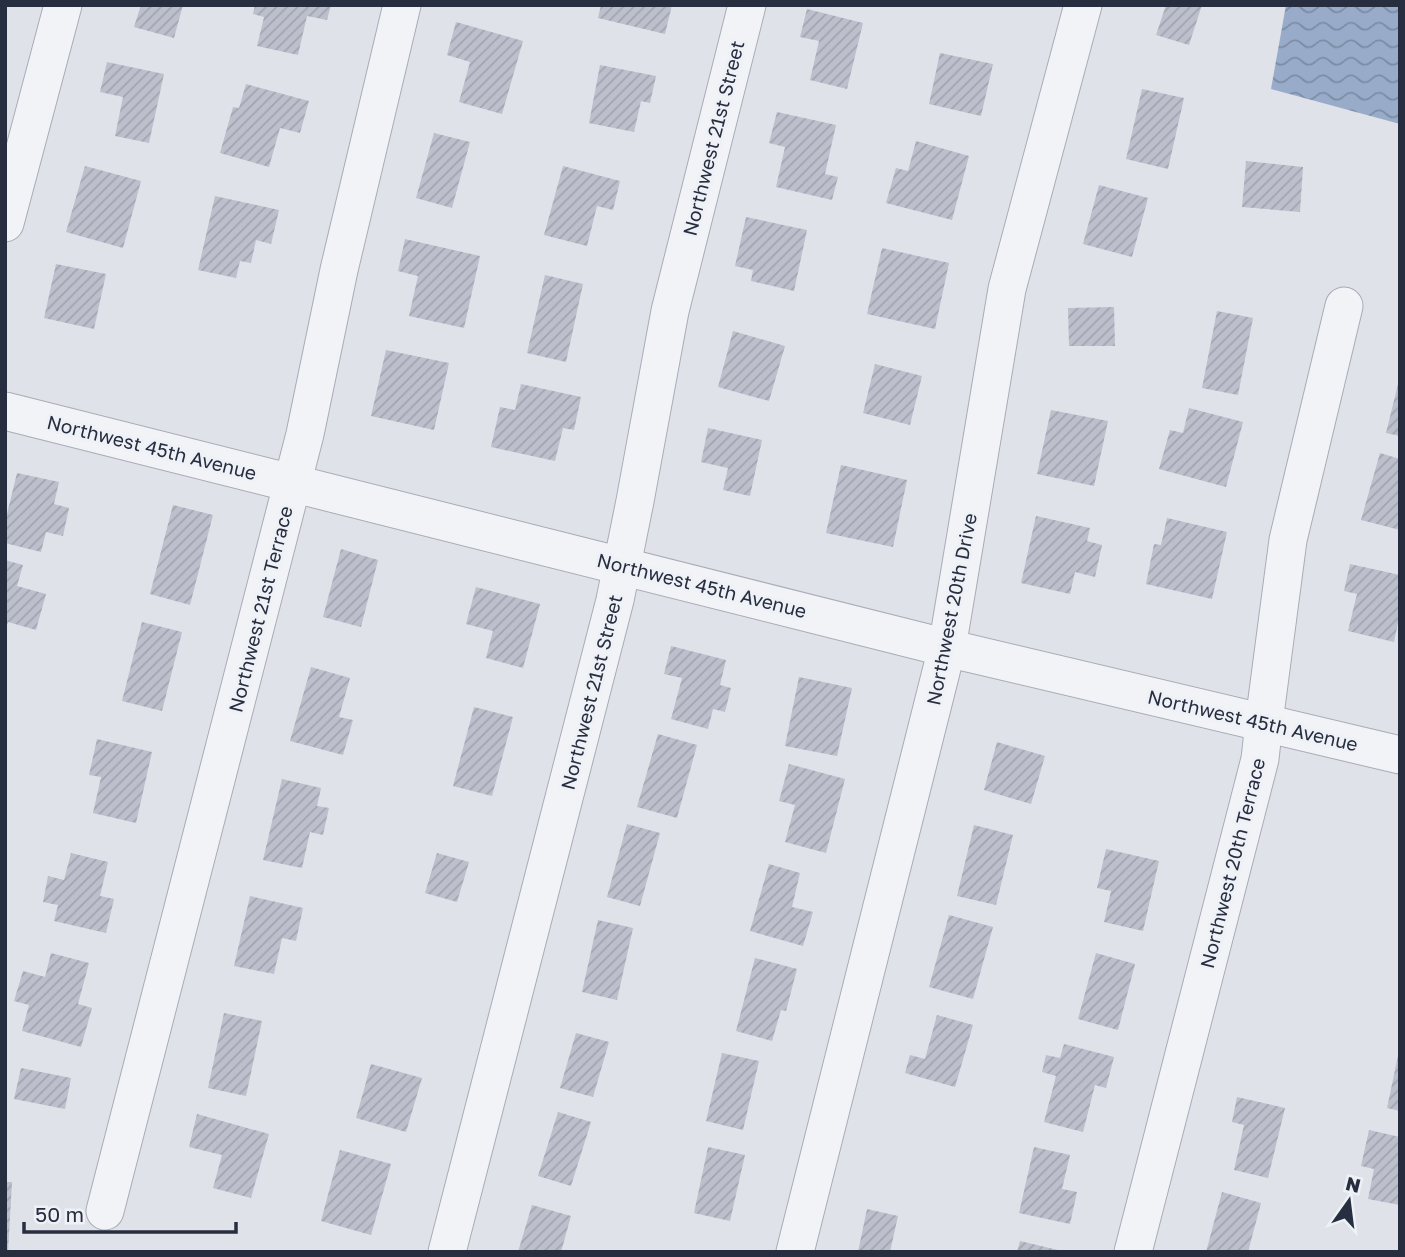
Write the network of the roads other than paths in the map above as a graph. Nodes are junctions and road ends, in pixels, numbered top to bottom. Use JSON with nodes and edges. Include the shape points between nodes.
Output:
{"nodes":[{"id":1,"x":63,"y":5,"type":"edge"},
{"id":2,"x":402,"y":5,"type":"edge"},
{"id":3,"x":747,"y":5,"type":"edge"},
{"id":4,"x":1083,"y":5,"type":"edge"},
{"id":5,"x":5,"y":223,"type":"edge"},
{"id":6,"x":1344,"y":306,"type":"dead end"},
{"id":7,"x":5,"y":411,"type":"edge"},
{"id":8,"x":293,"y":482,"type":"junction"},
{"id":9,"x":623,"y":565,"type":"junction"},
{"id":10,"x":947,"y":648,"type":"junction"},
{"id":11,"x":1264,"y":722,"type":"junction"},
{"id":12,"x":1400,"y":755,"type":"edge"},
{"id":13,"x":105,"y":1210,"type":"dead end"},
{"id":14,"x":447,"y":1252,"type":"edge"},
{"id":15,"x":795,"y":1252,"type":"edge"},
{"id":16,"x":1133,"y":1252,"type":"edge"}],
"edges":[{"from":1,"to":5,"type":"street"},
{"from":2,"to":8,"type":"street","name":"Northwest 21st Terrace"},
{"from":3,"to":9,"type":"street","name":"Northwest 21st Street","via":[[670,311]]},
{"from":4,"to":10,"type":"street","name":"Northwest 20th Drive","via":[[1007,289]]},
{"from":6,"to":11,"type":"street","name":"Northwest 20th Terrace","via":[[1288,540]]},
{"from":7,"to":8,"type":"street","name":"Northwest 45th Avenue"},
{"from":8,"to":9,"type":"street","name":"Northwest 45th Avenue"},
{"from":8,"to":13,"type":"street","name":"Northwest 21st Terrace"},
{"from":9,"to":10,"type":"street","name":"Northwest 45th Avenue"},
{"from":9,"to":14,"type":"street","name":"Northwest 21st Street"},
{"from":10,"to":11,"type":"street","name":"Northwest 45th Avenue"},
{"from":10,"to":15,"type":"street","name":"Northwest 20th Drive"},
{"from":11,"to":12,"type":"street","name":"Northwest 45th Avenue"},
{"from":11,"to":16,"type":"street","name":"Northwest 20th Terrace","via":[[1260,759]]}]}
